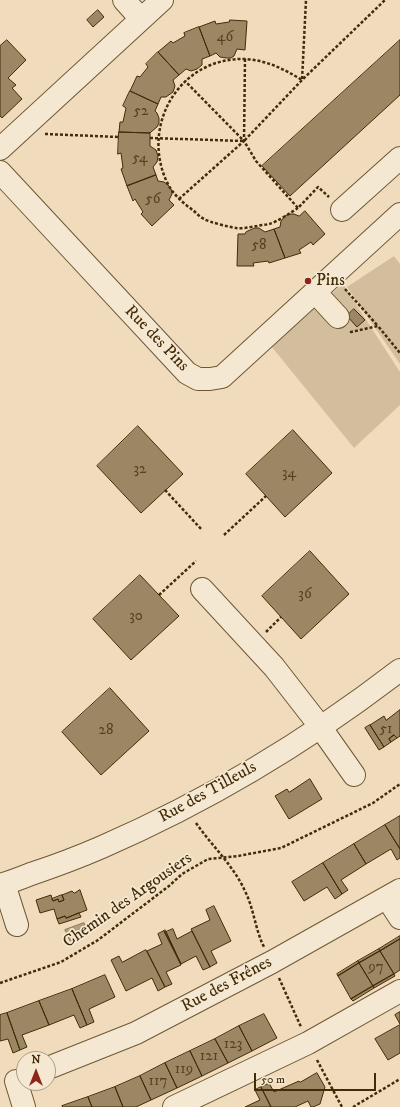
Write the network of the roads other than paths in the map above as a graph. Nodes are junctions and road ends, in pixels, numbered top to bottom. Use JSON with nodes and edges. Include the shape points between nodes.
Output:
{"nodes":[{"id":1,"x":124,"y":0,"type":"edge"},
{"id":2,"x":162,"y":0,"type":"edge"},
{"id":3,"x":142,"y":19,"type":"junction"},
{"id":4,"x":0,"y":149,"type":"edge"},
{"id":5,"x":400,"y":158,"type":"edge"},
{"id":6,"x":0,"y":172,"type":"edge"},
{"id":7,"x":342,"y":210,"type":"road end"},
{"id":8,"x":400,"y":214,"type":"edge"},
{"id":9,"x":315,"y":292,"type":"junction"},
{"id":10,"x":338,"y":317,"type":"road end"},
{"id":11,"x":202,"y":589,"type":"dead end"},
{"id":12,"x":400,"y":670,"type":"edge"},
{"id":13,"x":320,"y":727,"type":"junction"},
{"id":14,"x":354,"y":775,"type":"dead end"},
{"id":15,"x":2,"y":884,"type":"edge"},
{"id":16,"x":394,"y":894,"type":"edge"},
{"id":17,"x":400,"y":918,"type":"edge"},
{"id":18,"x":17,"y":925,"type":"dead end"},
{"id":19,"x":400,"y":991,"type":"edge"},
{"id":20,"x":56,"y":1065,"type":"edge"},
{"id":21,"x":13,"y":1081,"type":"edge"},
{"id":22,"x":24,"y":1107,"type":"edge"},
{"id":23,"x":174,"y":1107,"type":"edge"}],
"edges":[{"from":1,"to":3,"type":"street"},
{"from":2,"to":3,"type":"street"},
{"from":3,"to":4,"type":"street"},
{"from":5,"to":7,"type":"street"},
{"from":6,"to":9,"type":"street","name":"Rue des Pins","via":[[187,373],[198,379],[222,377]]},
{"from":8,"to":9,"type":"street","name":"Rue des Pins"},
{"from":9,"to":10,"type":"street"},
{"from":11,"to":13,"type":"street","via":[[274,666]]},
{"from":12,"to":13,"type":"street","name":"Rue des Tilleuls"},
{"from":13,"to":14,"type":"street"},
{"from":13,"to":15,"type":"street","name":"Rue des Tilleuls","via":[[252,770],[137,831],[71,860]]},
{"from":15,"to":18,"type":"street"},
{"from":16,"to":17,"type":"street"},
{"from":16,"to":20,"type":"street","name":"Rue des Frênes","via":[[136,1033]]},
{"from":19,"to":23,"type":"street","via":[[308,1043]]},
{"from":21,"to":22,"type":"street"}]}
